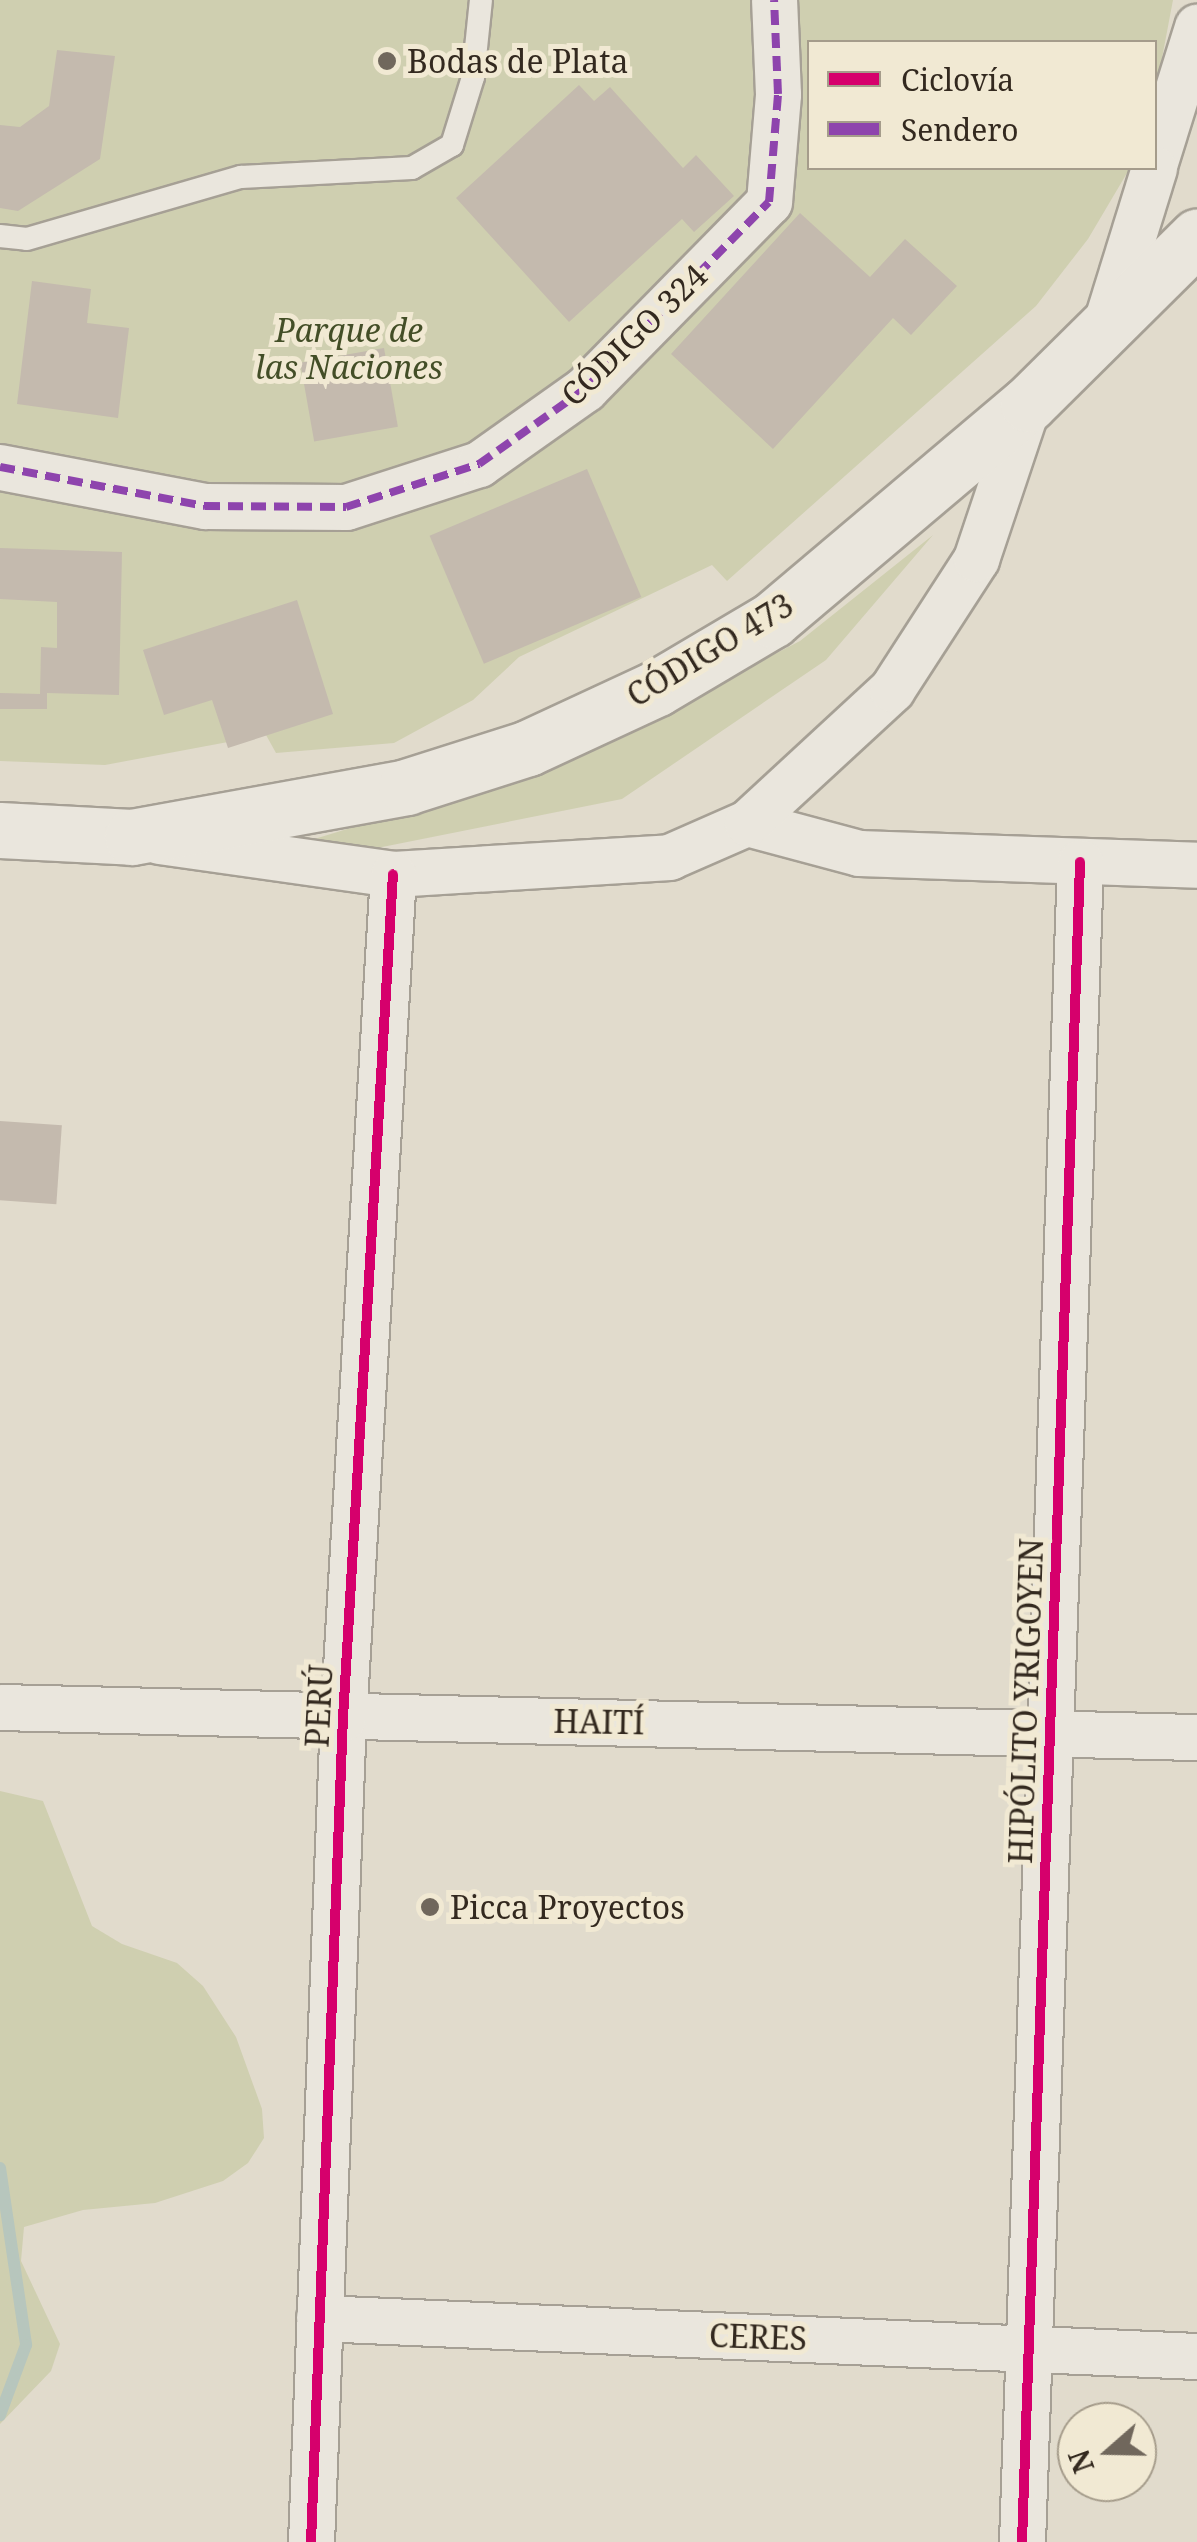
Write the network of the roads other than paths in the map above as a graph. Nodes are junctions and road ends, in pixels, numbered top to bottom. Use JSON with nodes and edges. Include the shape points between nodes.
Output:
{"nodes":[{"id":1,"x":481,"y":0,"type":"edge"},
{"id":2,"x":774,"y":0,"type":"edge"},
{"id":3,"x":1197,"y":27,"type":"edge"},
{"id":4,"x":1157,"y":156,"type":"edge"},
{"id":5,"x":1153,"y":170,"type":"edge"},
{"id":6,"x":1197,"y":204,"type":"edge"},
{"id":7,"x":0,"y":236,"type":"edge"},
{"id":8,"x":1186,"y":245,"type":"edge"},
{"id":9,"x":1106,"y":323,"type":"junction"},
{"id":10,"x":1028,"y":404,"type":"junction"},
{"id":11,"x":0,"y":467,"type":"edge"},
{"id":12,"x":747,"y":823,"type":"junction"},
{"id":13,"x":0,"y":830,"type":"edge"},
{"id":14,"x":132,"y":837,"type":"junction"},
{"id":15,"x":1080,"y":862,"type":"junction"},
{"id":16,"x":1197,"y":865,"type":"edge"},
{"id":17,"x":393,"y":874,"type":"junction"},
{"id":18,"x":0,"y":1707,"type":"edge"},
{"id":19,"x":343,"y":1718,"type":"junction"},
{"id":20,"x":1050,"y":1730,"type":"junction"},
{"id":21,"x":1197,"y":1737,"type":"edge"},
{"id":22,"x":320,"y":2318,"type":"junction"},
{"id":23,"x":1029,"y":2349,"type":"junction"},
{"id":24,"x":1197,"y":2356,"type":"edge"},
{"id":25,"x":311,"y":2542,"type":"edge"},
{"id":26,"x":1022,"y":2542,"type":"edge"}],
"edges":[{"from":1,"to":7,"type":"lane","via":[[473,78],[452,144],[412,168],[242,177],[26,240]]},
{"from":2,"to":11,"type":"street","name":"CÓDIGO 324","via":[[778,94],[769,202],[585,390],[479,464],[346,506],[205,506]]},
{"from":3,"to":4,"type":"street"},
{"from":5,"to":9,"type":"street"},
{"from":6,"to":8,"type":"main road"},
{"from":8,"to":9,"type":"main road","name":"CÓDIGO 473"},
{"from":9,"to":10,"type":"main road","name":"CÓDIGO 473"},
{"from":10,"to":12,"type":"street","via":[[976,559],[892,689]]},
{"from":10,"to":14,"type":"main road","name":"CÓDIGO 473","via":[[772,620],[657,688],[528,748],[406,788]]},
{"from":12,"to":15,"type":"street","via":[[859,853]]},
{"from":12,"to":17,"type":"street","via":[[670,857]]},
{"from":13,"to":14,"type":"main road","name":"CÓDIGO 473"},
{"from":14,"to":17,"type":"street"},
{"from":15,"to":16,"type":"street"},
{"from":15,"to":20,"type":"street","name":"HIPÓLITO YRIGOYEN"},
{"from":17,"to":19,"type":"street","name":"PERÚ"},
{"from":18,"to":19,"type":"street","name":"HAITÍ"},
{"from":19,"to":20,"type":"street","name":"HAITÍ"},
{"from":19,"to":22,"type":"street","name":"PERÚ"},
{"from":20,"to":21,"type":"street","name":"HAITÍ"},
{"from":20,"to":23,"type":"street","name":"HIPÓLITO YRIGOYEN"},
{"from":22,"to":23,"type":"street","name":"CERES"},
{"from":22,"to":25,"type":"street","name":"PERÚ"},
{"from":23,"to":24,"type":"street","name":"CERES"},
{"from":23,"to":26,"type":"street","name":"HIPÓLITO YRIGOYEN"}]}
